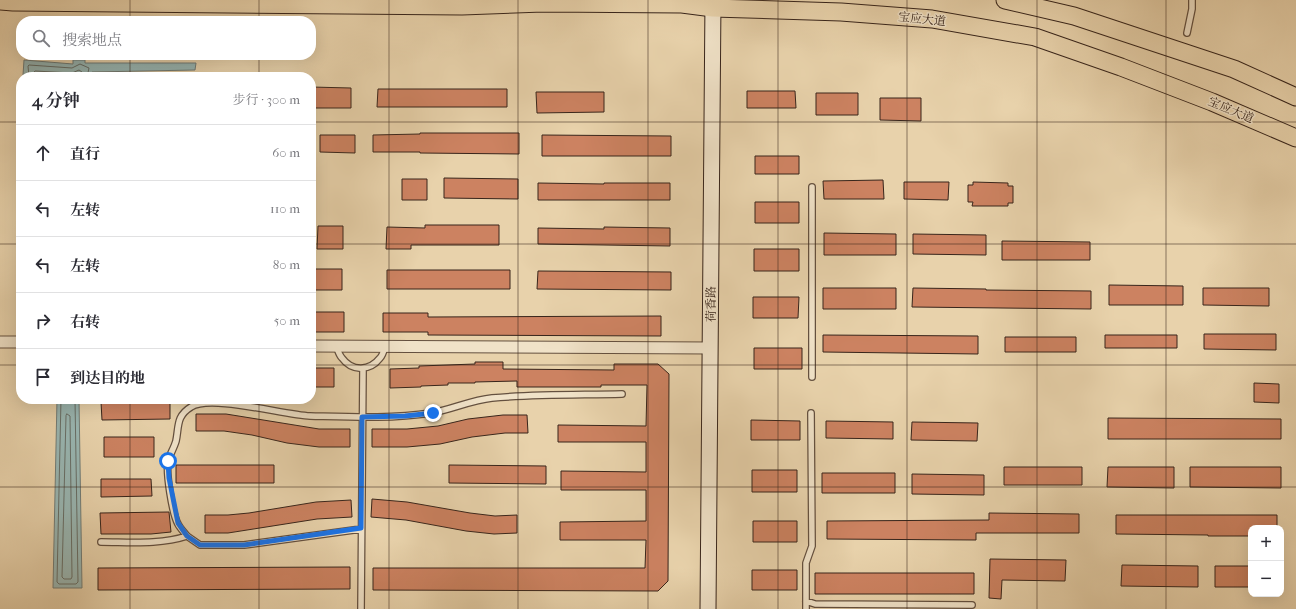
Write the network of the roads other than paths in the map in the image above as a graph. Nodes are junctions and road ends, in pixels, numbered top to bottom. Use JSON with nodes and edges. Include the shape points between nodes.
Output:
{"nodes":[{"id":1,"x":1005,"y":0,"type":"edge"},
{"id":2,"x":1192,"y":0,"type":"edge"},
{"id":3,"x":0,"y":1,"type":"edge"},
{"id":4,"x":713,"y":4,"type":"edge"},
{"id":5,"x":1187,"y":32,"type":"dead end"},
{"id":6,"x":1296,"y":97,"type":"edge"},
{"id":7,"x":1296,"y":138,"type":"edge"},
{"id":8,"x":812,"y":186,"type":"dead end"},
{"id":9,"x":0,"y":342,"type":"edge"},
{"id":10,"x":16,"y":342,"type":"edge"},
{"id":11,"x":316,"y":346,"type":"edge"},
{"id":12,"x":336,"y":346,"type":"junction"},
{"id":13,"x":386,"y":346,"type":"junction"},
{"id":14,"x":710,"y":348,"type":"junction"},
{"id":15,"x":362,"y":369,"type":"junction"},
{"id":16,"x":812,"y":377,"type":"dead end"},
{"id":17,"x":622,"y":394,"type":"dead end"},
{"id":18,"x":199,"y":404,"type":"edge"},
{"id":19,"x":226,"y":404,"type":"edge"},
{"id":20,"x":811,"y":413,"type":"dead end"},
{"id":21,"x":362,"y":417,"type":"junction"},
{"id":22,"x":361,"y":528,"type":"junction"},
{"id":23,"x":187,"y":536,"type":"junction"},
{"id":24,"x":101,"y":542,"type":"dead end"},
{"id":25,"x":806,"y":601,"type":"junction"},
{"id":26,"x":972,"y":605,"type":"dead end"},
{"id":27,"x":361,"y":609,"type":"edge"},
{"id":28,"x":708,"y":609,"type":"edge"},
{"id":29,"x":806,"y":609,"type":"edge"}],
"edges":[{"from":1,"to":6,"type":"main road","via":[[1056,8],[1234,69]]},
{"from":2,"to":5,"type":"lane"},
{"from":3,"to":4,"type":"main road","name":"宝应大道","via":[[454,6],[543,3]]},
{"from":4,"to":7,"type":"main road","name":"宝应大道","via":[[932,19],[1035,37],[1184,91]]},
{"from":4,"to":14,"type":"street","name":"荷香路"},
{"from":8,"to":16,"type":"lane"},
{"from":9,"to":10,"type":"street"},
{"from":11,"to":12,"type":"street"},
{"from":12,"to":13,"type":"street"},
{"from":12,"to":15,"type":"lane","via":[[342,358],[350,365]]},
{"from":13,"to":14,"type":"street"},
{"from":13,"to":15,"type":"lane","via":[[382,357],[375,364]]},
{"from":14,"to":28,"type":"street","name":"荷香路"},
{"from":15,"to":21,"type":"lane"},
{"from":17,"to":21,"type":"lane","via":[[490,398],[433,413]]},
{"from":18,"to":23,"type":"lane","via":[[185,412],[178,422],[176,441],[168,461],[175,512],[178,523]]},
{"from":19,"to":21,"type":"lane","via":[[308,416]]},
{"from":20,"to":25,"type":"lane","via":[[812,546],[806,563]]},
{"from":21,"to":22,"type":"lane"},
{"from":22,"to":23,"type":"lane","via":[[244,545],[200,545]]},
{"from":22,"to":27,"type":"lane"},
{"from":23,"to":24,"type":"lane","via":[[159,542]]},
{"from":25,"to":26,"type":"lane","via":[[815,604]]},
{"from":25,"to":29,"type":"lane"}]}
